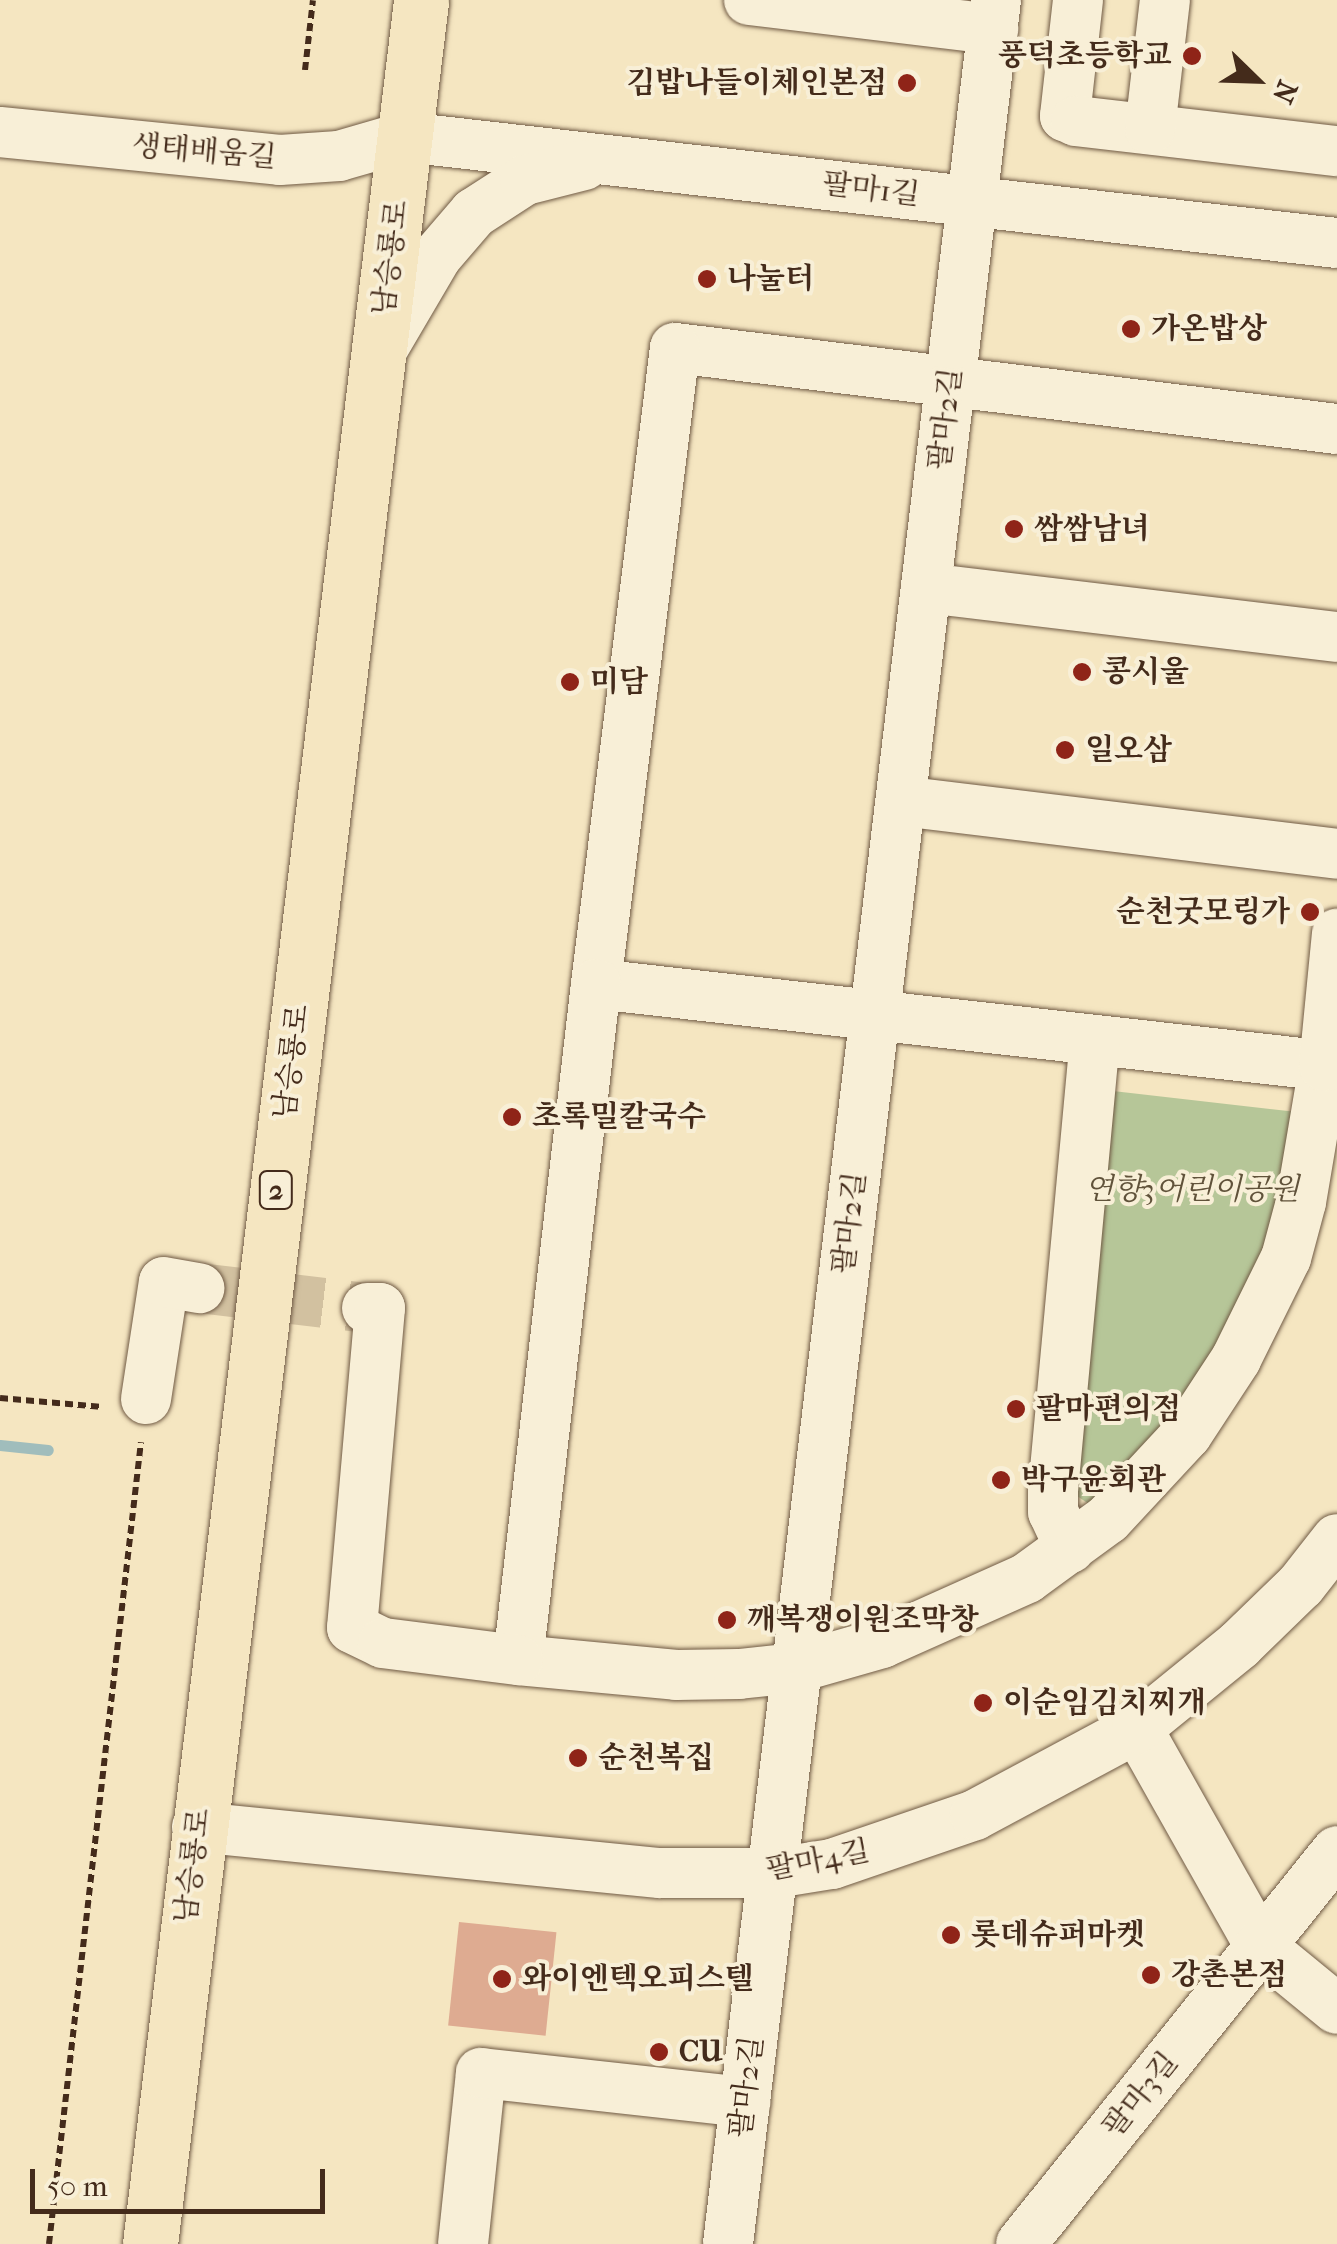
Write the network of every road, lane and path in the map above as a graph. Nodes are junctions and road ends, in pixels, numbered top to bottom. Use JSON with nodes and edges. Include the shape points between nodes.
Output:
{"nodes":[{"id":1,"x":313,"y":0,"type":"edge"},
{"id":2,"x":421,"y":0,"type":"edge"},
{"id":3,"x":749,"y":0,"type":"edge"},
{"id":4,"x":1078,"y":0,"type":"edge"},
{"id":5,"x":1165,"y":0,"type":"edge"},
{"id":6,"x":995,"y":14,"type":"edge"},
{"id":7,"x":305,"y":70,"type":"dead end"},
{"id":8,"x":1150,"y":129,"type":"junction"},
{"id":9,"x":0,"y":132,"type":"edge"},
{"id":10,"x":406,"y":137,"type":"junction"},
{"id":11,"x":1337,"y":151,"type":"edge"},
{"id":12,"x":606,"y":159,"type":"junction"},
{"id":13,"x":972,"y":202,"type":"junction"},
{"id":14,"x":1337,"y":244,"type":"edge"},
{"id":15,"x":380,"y":353,"type":"junction"},
{"id":16,"x":950,"y":382,"type":"junction"},
{"id":17,"x":1337,"y":429,"type":"edge"},
{"id":18,"x":926,"y":588,"type":"junction"},
{"id":19,"x":1337,"y":638,"type":"edge"},
{"id":20,"x":901,"y":801,"type":"junction"},
{"id":21,"x":1337,"y":854,"type":"edge"},
{"id":22,"x":1337,"y":934,"type":"edge"},
{"id":23,"x":596,"y":984,"type":"junction"},
{"id":24,"x":875,"y":1014,"type":"junction"},
{"id":25,"x":1095,"y":1041,"type":"junction"},
{"id":26,"x":1330,"y":1066,"type":"edge"},
{"id":27,"x":199,"y":1288,"type":"tunnel mouth"},
{"id":28,"x":367,"y":1308,"type":"dead end"},
{"id":29,"x":0,"y":1398,"type":"edge"},
{"id":30,"x":146,"y":1399,"type":"junction"},
{"id":31,"x":1337,"y":1539,"type":"edge"},
{"id":32,"x":1070,"y":1548,"type":"junction"},
{"id":33,"x":518,"y":1660,"type":"junction"},
{"id":34,"x":795,"y":1668,"type":"junction"},
{"id":35,"x":1136,"y":1728,"type":"junction"},
{"id":36,"x":197,"y":1827,"type":"junction"},
{"id":37,"x":1337,"y":1851,"type":"edge"},
{"id":38,"x":774,"y":1873,"type":"junction"},
{"id":39,"x":1260,"y":1946,"type":"junction"},
{"id":40,"x":1337,"y":2009,"type":"edge"},
{"id":41,"x":745,"y":2102,"type":"junction"},
{"id":42,"x":50,"y":2244,"type":"edge"},
{"id":43,"x":150,"y":2244,"type":"edge"},
{"id":44,"x":463,"y":2244,"type":"edge"},
{"id":45,"x":728,"y":2244,"type":"edge"},
{"id":46,"x":1021,"y":2244,"type":"edge"}],
"edges":[{"from":1,"to":7,"type":"path"},
{"from":2,"to":10,"type":"main road","name":"남승룡로","number":"2"},
{"from":3,"to":6,"type":"street"},
{"from":4,"to":8,"type":"street","via":[[1065,116]]},
{"from":5,"to":8,"type":"street"},
{"from":6,"to":13,"type":"street","name":"팔마2길"},
{"from":8,"to":11,"type":"street"},
{"from":9,"to":10,"type":"street","name":"생태배움길","via":[[280,160],[339,156]]},
{"from":10,"to":12,"type":"street","name":"팔마1길"},
{"from":10,"to":15,"type":"main road","name":"남승룡로","number":"2"},
{"from":12,"to":13,"type":"street","name":"팔마1길"},
{"from":12,"to":15,"type":"street","via":[[525,180],[474,213],[437,256]]},
{"from":13,"to":14,"type":"street","name":"팔마1길"},
{"from":13,"to":16,"type":"street","name":"팔마2길"},
{"from":15,"to":36,"type":"main road","name":"남승룡로","number":"2"},
{"from":16,"to":17,"type":"street"},
{"from":16,"to":18,"type":"street","name":"팔마2길"},
{"from":16,"to":23,"type":"street","via":[[675,348]]},
{"from":18,"to":19,"type":"street"},
{"from":18,"to":20,"type":"street","name":"팔마2길"},
{"from":20,"to":21,"type":"street"},
{"from":20,"to":24,"type":"street","name":"팔마2길"},
{"from":22,"to":26,"type":"street"},
{"from":23,"to":24,"type":"street"},
{"from":23,"to":33,"type":"street"},
{"from":24,"to":25,"type":"street"},
{"from":24,"to":34,"type":"street","name":"팔마2길"},
{"from":25,"to":26,"type":"street"},
{"from":25,"to":32,"type":"street","via":[[1054,1491],[1053,1512]]},
{"from":26,"to":32,"type":"street","via":[[1286,1258],[1264,1306],[1187,1434],[1108,1519]]},
{"from":27,"to":30,"type":"street","via":[[164,1282]]},
{"from":28,"to":33,"type":"street","via":[[380,1308],[352,1628],[383,1643]]},
{"from":29,"to":30,"type":"path","via":[[95,1409]]},
{"from":30,"to":42,"type":"path"},
{"from":31,"to":35,"type":"street","name":"팔마4길","via":[[1251,1633]]},
{"from":32,"to":34,"type":"street","via":[[968,1608],[882,1644]]},
{"from":33,"to":34,"type":"street","via":[[709,1676]]},
{"from":34,"to":38,"type":"street","name":"팔마2길"},
{"from":35,"to":38,"type":"street","name":"팔마4길","via":[[975,1815],[866,1854]]},
{"from":35,"to":39,"type":"street"},
{"from":36,"to":38,"type":"street","name":"팔마4길","via":[[660,1873]]},
{"from":36,"to":43,"type":"main road","name":"남승룡로","number":"2"},
{"from":37,"to":39,"type":"street","name":"팔마3길"},
{"from":38,"to":41,"type":"street","name":"팔마2길"},
{"from":39,"to":40,"type":"street"},
{"from":39,"to":46,"type":"street","name":"팔마3길"},
{"from":41,"to":44,"type":"street","via":[[481,2073]]},
{"from":41,"to":45,"type":"street","name":"팔마2길"}]}
